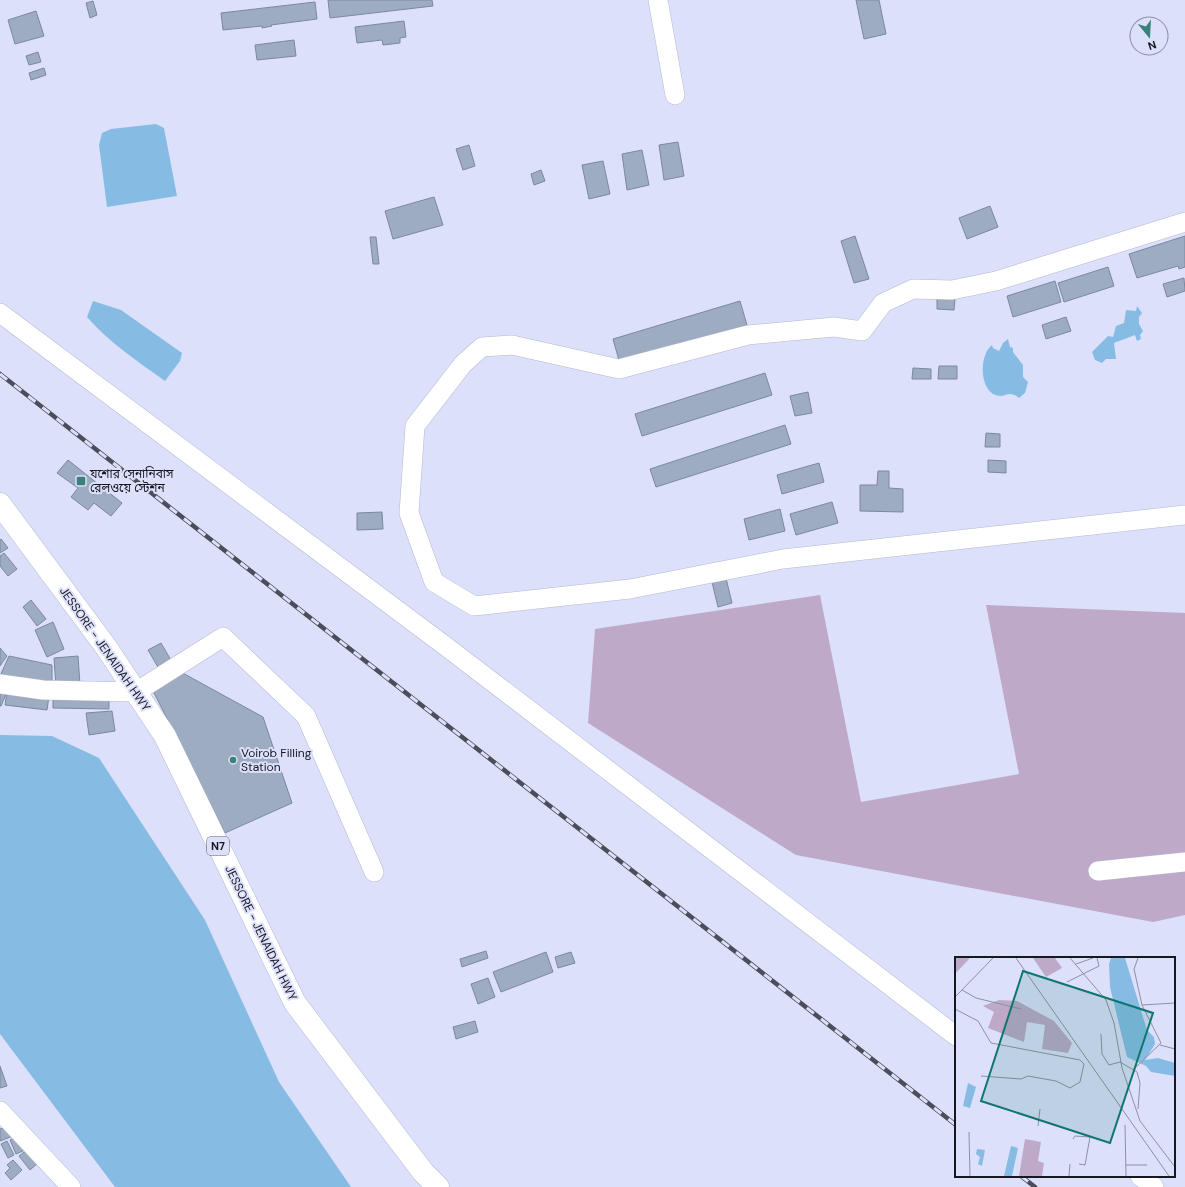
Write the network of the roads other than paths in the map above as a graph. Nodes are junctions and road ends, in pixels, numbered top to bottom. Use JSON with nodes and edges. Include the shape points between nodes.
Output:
{"nodes":[{"id":1,"x":658,"y":0,"type":"edge"},
{"id":2,"x":675,"y":95,"type":"dead end"},
{"id":3,"x":1185,"y":222,"type":"edge"},
{"id":4,"x":0,"y":313,"type":"edge"},
{"id":5,"x":0,"y":504,"type":"edge"},
{"id":6,"x":1185,"y":515,"type":"edge"},
{"id":7,"x":0,"y":684,"type":"edge"},
{"id":8,"x":136,"y":692,"type":"junction"},
{"id":9,"x":1185,"y":862,"type":"edge"},
{"id":10,"x":1098,"y":871,"type":"dead end"},
{"id":11,"x":374,"y":872,"type":"dead end"},
{"id":12,"x":955,"y":1035,"type":"edge"},
{"id":13,"x":0,"y":1111,"type":"edge"},
{"id":14,"x":1141,"y":1177,"type":"edge"},
{"id":15,"x":71,"y":1187,"type":"edge"},
{"id":16,"x":438,"y":1187,"type":"edge"},
{"id":17,"x":1154,"y":1187,"type":"edge"}],
"edges":[{"from":1,"to":2,"type":"street"},
{"from":3,"to":6,"type":"street","via":[[996,281],[952,290],[913,289],[883,303],[862,331],[834,327],[748,335],[619,369],[512,345],[482,347],[463,364],[415,426],[409,513],[434,582],[474,606],[630,589],[783,559]]},
{"from":4,"to":12,"type":"street","via":[[448,648]]},
{"from":5,"to":8,"type":"highway","name":"JESSORE - JENAIDAH HWY","number":"N7","via":[[106,647]]},
{"from":7,"to":8,"type":"street","via":[[44,690]]},
{"from":8,"to":11,"type":"street","via":[[223,637],[306,716]]},
{"from":8,"to":16,"type":"highway","name":"JESSORE - JENAIDAH HWY","number":"N7","via":[[165,736],[295,1003],[423,1172]]},
{"from":9,"to":10,"type":"street"},
{"from":13,"to":15,"type":"street"},
{"from":14,"to":17,"type":"street"}]}
